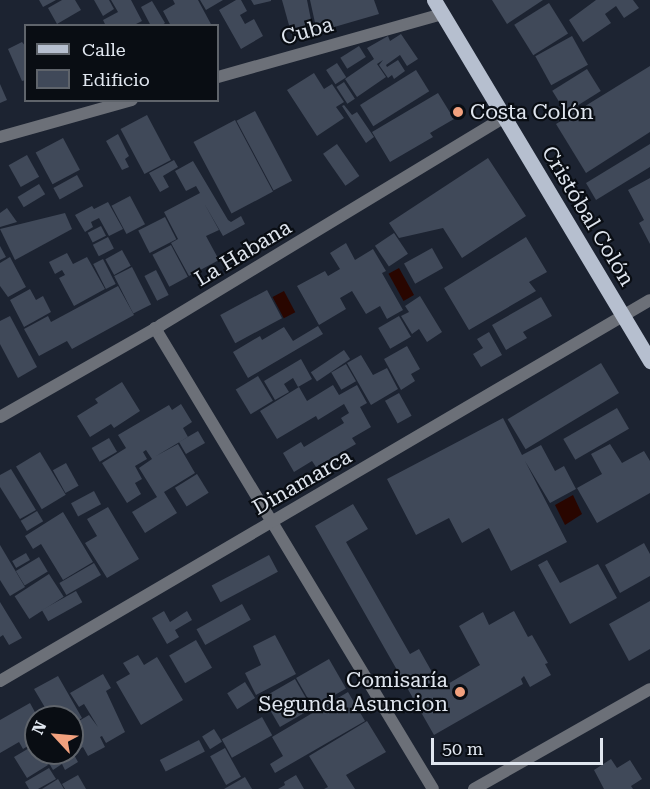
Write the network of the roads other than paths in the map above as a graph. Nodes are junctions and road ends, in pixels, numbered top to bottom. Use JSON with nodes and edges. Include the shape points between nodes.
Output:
{"nodes":[{"id":1,"x":434,"y":0,"type":"edge"},
{"id":2,"x":442,"y":14,"type":"junction"},
{"id":3,"x":219,"y":76,"type":"edge"},
{"id":4,"x":125,"y":102,"type":"edge"},
{"id":5,"x":504,"y":117,"type":"junction"},
{"id":6,"x":0,"y":137,"type":"edge"},
{"id":7,"x":650,"y":300,"type":"edge"},
{"id":8,"x":623,"y":316,"type":"junction"},
{"id":9,"x":155,"y":328,"type":"junction"},
{"id":10,"x":650,"y":361,"type":"edge"},
{"id":11,"x":0,"y":417,"type":"edge"},
{"id":12,"x":272,"y":522,"type":"junction"},
{"id":13,"x":0,"y":681,"type":"edge"},
{"id":14,"x":650,"y":688,"type":"edge"},
{"id":15,"x":433,"y":789,"type":"edge"},
{"id":16,"x":474,"y":789,"type":"edge"}],
"edges":[{"from":1,"to":2,"type":"main road","name":"Cristóbal Colón"},
{"from":2,"to":3,"type":"street","name":"Cuba"},
{"from":2,"to":5,"type":"main road","name":"Cristóbal Colón"},
{"from":4,"to":6,"type":"street"},
{"from":5,"to":8,"type":"main road","name":"Cristóbal Colón"},
{"from":5,"to":9,"type":"street","name":"La Habana"},
{"from":7,"to":8,"type":"street","name":"Dinamarca"},
{"from":8,"to":10,"type":"main road","name":"Cristóbal Colón"},
{"from":8,"to":12,"type":"street","name":"Dinamarca"},
{"from":9,"to":11,"type":"street","name":"La Habana"},
{"from":9,"to":12,"type":"street"},
{"from":12,"to":13,"type":"street","name":"Dinamarca"},
{"from":12,"to":15,"type":"street"},
{"from":14,"to":16,"type":"street"}]}
